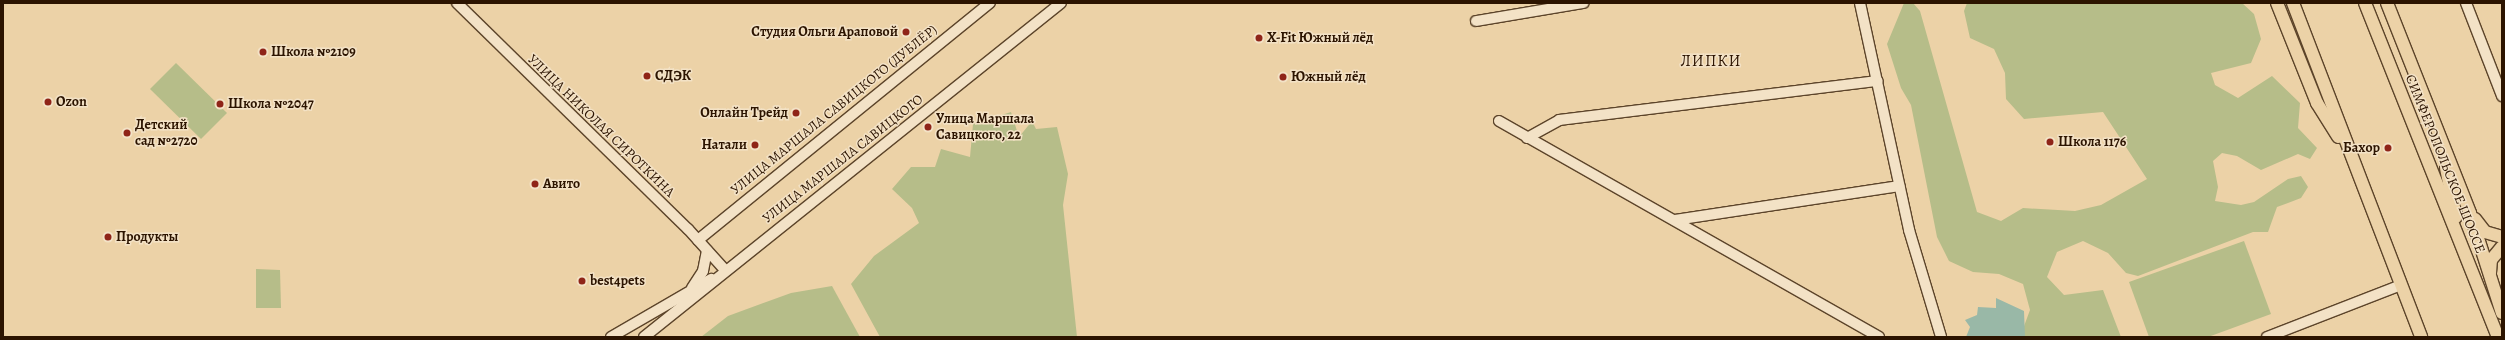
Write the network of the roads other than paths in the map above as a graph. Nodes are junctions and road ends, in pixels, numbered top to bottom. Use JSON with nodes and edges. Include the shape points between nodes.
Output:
{"nodes":[{"id":1,"x":457,"y":3,"type":"edge"},
{"id":2,"x":990,"y":3,"type":"edge"},
{"id":3,"x":1061,"y":3,"type":"edge"},
{"id":4,"x":1584,"y":3,"type":"edge"},
{"id":5,"x":1860,"y":3,"type":"edge"},
{"id":6,"x":2277,"y":3,"type":"edge"},
{"id":7,"x":2293,"y":3,"type":"edge"},
{"id":8,"x":2365,"y":3,"type":"edge"},
{"id":9,"x":2378,"y":3,"type":"edge"},
{"id":10,"x":2387,"y":3,"type":"edge"},
{"id":11,"x":2466,"y":3,"type":"edge"},
{"id":12,"x":1476,"y":20,"type":"dead end"},
{"id":13,"x":1878,"y":81,"type":"junction"},
{"id":14,"x":2502,"y":96,"type":"edge"},
{"id":15,"x":2429,"y":108,"type":"junction"},
{"id":16,"x":1499,"y":121,"type":"dead end"},
{"id":17,"x":1527,"y":138,"type":"junction"},
{"id":18,"x":2443,"y":144,"type":"junction"},
{"id":19,"x":2350,"y":154,"type":"junction"},
{"id":20,"x":1899,"y":186,"type":"junction"},
{"id":21,"x":2470,"y":213,"type":"junction"},
{"id":22,"x":1675,"y":220,"type":"junction"},
{"id":23,"x":2502,"y":237,"type":"edge"},
{"id":24,"x":698,"y":240,"type":"junction"},
{"id":25,"x":2460,"y":240,"type":"junction"},
{"id":26,"x":2502,"y":247,"type":"edge"},
{"id":27,"x":707,"y":250,"type":"junction"},
{"id":28,"x":723,"y":271,"type":"junction"},
{"id":29,"x":2491,"y":284,"type":"junction"},
{"id":30,"x":2401,"y":285,"type":"junction"},
{"id":31,"x":689,"y":292,"type":"junction"},
{"id":32,"x":2502,"y":313,"type":"edge"},
{"id":33,"x":611,"y":337,"type":"edge"},
{"id":34,"x":644,"y":337,"type":"edge"},
{"id":35,"x":1879,"y":337,"type":"edge"},
{"id":36,"x":1941,"y":337,"type":"edge"},
{"id":37,"x":2267,"y":337,"type":"edge"},
{"id":38,"x":2421,"y":337,"type":"edge"},
{"id":39,"x":2498,"y":337,"type":"edge"}],
"edges":[{"from":1,"to":24,"type":"street","name":"УЛИЦА НИКОЛАЯ СИРОТКИНА"},
{"from":2,"to":24,"type":"street","name":"УЛИЦА МАРШАЛА САВИЦКОГО (ДУБЛЁР)"},
{"from":3,"to":28,"type":"street","name":"УЛИЦА МАРШАЛА САВИЦКОГО"},
{"from":4,"to":12,"type":"street"},
{"from":5,"to":13,"type":"street"},
{"from":6,"to":19,"type":"main road","via":[[2317,103]]},
{"from":7,"to":19,"type":"main road"},
{"from":8,"to":25,"type":"main road","name":"СИМФЕРОПОЛЬСКОЕ ШОССЕ"},
{"from":9,"to":15,"type":"main road"},
{"from":10,"to":15,"type":"main road"},
{"from":11,"to":14,"type":"street"},
{"from":13,"to":17,"type":"street","via":[[1560,120]]},
{"from":13,"to":20,"type":"street"},
{"from":15,"to":18,"type":"main road"},
{"from":16,"to":17,"type":"street"},
{"from":17,"to":22,"type":"street"},
{"from":18,"to":21,"type":"main road"},
{"from":18,"to":25,"type":"main road"},
{"from":19,"to":30,"type":"main road"},
{"from":20,"to":22,"type":"street"},
{"from":20,"to":36,"type":"street"},
{"from":21,"to":23,"type":"main road","via":[[2485,232]]},
{"from":21,"to":29,"type":"main road"},
{"from":22,"to":35,"type":"street"},
{"from":24,"to":27,"type":"street","name":"УЛИЦА НИКОЛАЯ СИРОТКИНА"},
{"from":25,"to":39,"type":"main road","name":"СИМФЕРОПОЛЬСКОЕ ШОССЕ"},
{"from":26,"to":29,"type":"main road","via":[[2491,260]]},
{"from":27,"to":28,"type":"street","name":"УЛИЦА НИКОЛАЯ СИРОТКИНА"},
{"from":27,"to":31,"type":"street","via":[[703,271]]},
{"from":28,"to":31,"type":"street"},
{"from":28,"to":34,"type":"street","name":"УЛИЦА МАРШАЛА САВИЦКОГО","via":[[702,294]]},
{"from":29,"to":32,"type":"main road"},
{"from":30,"to":37,"type":"street"},
{"from":30,"to":38,"type":"main road"},
{"from":31,"to":33,"type":"street"}]}
